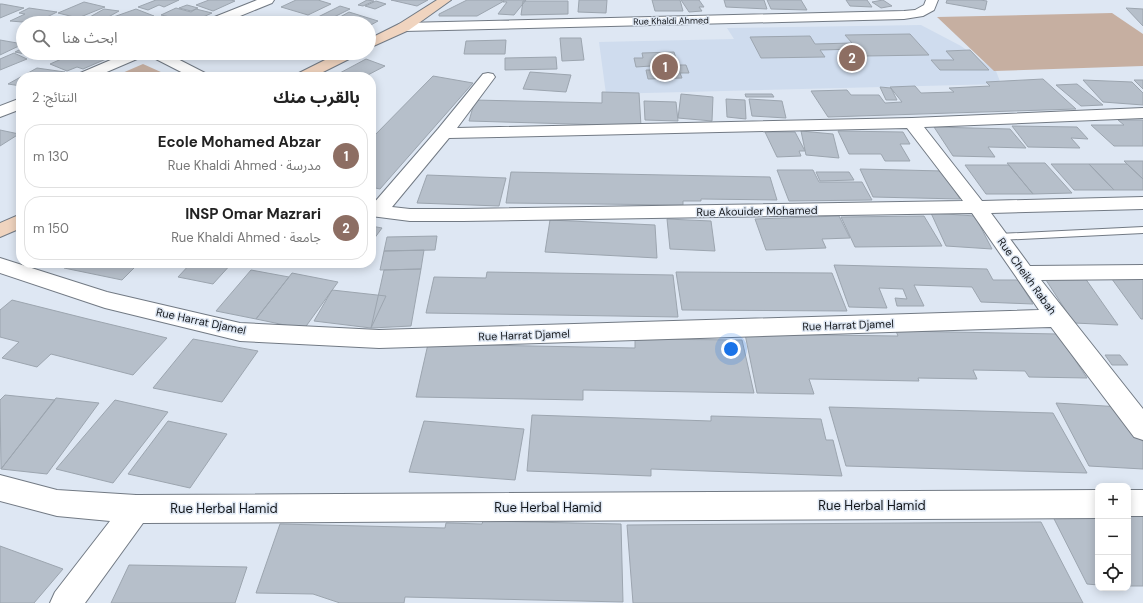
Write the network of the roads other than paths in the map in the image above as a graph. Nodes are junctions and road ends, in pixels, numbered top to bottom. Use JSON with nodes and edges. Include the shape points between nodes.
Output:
{"nodes":[{"id":1,"x":268,"y":0,"type":"edge"},
{"id":2,"x":445,"y":0,"type":"edge"},
{"id":3,"x":932,"y":0,"type":"edge"},
{"id":4,"x":229,"y":16,"type":"edge"},
{"id":5,"x":404,"y":27,"type":"junction"},
{"id":6,"x":376,"y":41,"type":"edge"},
{"id":7,"x":123,"y":60,"type":"edge"},
{"id":8,"x":169,"y":60,"type":"edge"},
{"id":9,"x":336,"y":60,"type":"edge"},
{"id":10,"x":95,"y":72,"type":"edge"},
{"id":11,"x":192,"y":72,"type":"edge"},
{"id":12,"x":312,"y":72,"type":"edge"},
{"id":13,"x":488,"y":77,"type":"dead end"},
{"id":14,"x":16,"y":106,"type":"edge"},
{"id":15,"x":0,"y":112,"type":"edge"},
{"id":16,"x":1143,"y":113,"type":"edge"},
{"id":17,"x":912,"y":123,"type":"junction"},
{"id":18,"x":444,"y":133,"type":"junction"},
{"id":19,"x":1143,"y":203,"type":"edge"},
{"id":20,"x":977,"y":208,"type":"junction"},
{"id":21,"x":376,"y":209,"type":"edge"},
{"id":22,"x":376,"y":211,"type":"edge"},
{"id":23,"x":16,"y":223,"type":"edge"},
{"id":24,"x":1143,"y":230,"type":"edge"},
{"id":25,"x":0,"y":231,"type":"edge"},
{"id":26,"x":998,"y":237,"type":"junction"},
{"id":27,"x":0,"y":265,"type":"edge"},
{"id":28,"x":1143,"y":272,"type":"edge"},
{"id":29,"x":1025,"y":273,"type":"junction"},
{"id":30,"x":1057,"y":318,"type":"junction"},
{"id":31,"x":1143,"y":429,"type":"edge"},
{"id":32,"x":0,"y":488,"type":"edge"},
{"id":33,"x":1143,"y":503,"type":"edge"},
{"id":34,"x":1095,"y":504,"type":"edge"},
{"id":35,"x":1131,"y":504,"type":"edge"},
{"id":36,"x":136,"y":509,"type":"junction"},
{"id":37,"x":66,"y":603,"type":"edge"}],
"edges":[{"from":1,"to":4,"type":"street"},
{"from":2,"to":5,"type":"street"},
{"from":3,"to":5,"type":"street","name":"Rue Khaldi Ahmed","via":[[930,7],[918,13],[904,15]]},
{"from":5,"to":6,"type":"street"},
{"from":7,"to":10,"type":"street"},
{"from":8,"to":11,"type":"street"},
{"from":9,"to":12,"type":"street"},
{"from":13,"to":18,"type":"street"},
{"from":14,"to":15,"type":"street"},
{"from":16,"to":17,"type":"street"},
{"from":17,"to":18,"type":"street"},
{"from":17,"to":20,"type":"street","name":"Rue Cheikh Rabah"},
{"from":18,"to":21,"type":"street"},
{"from":19,"to":20,"type":"street","name":"Rue Akouider Mohamed"},
{"from":20,"to":22,"type":"street","name":"Rue Akouider Mohamed","via":[[464,215],[410,215]]},
{"from":20,"to":26,"type":"street","name":"Rue Cheikh Rabah"},
{"from":23,"to":25,"type":"street"},
{"from":24,"to":26,"type":"lane"},
{"from":26,"to":29,"type":"street","name":"Rue Cheikh Rabah"},
{"from":27,"to":30,"type":"street","name":"Rue Harrat Djamel","via":[[105,300],[240,332],[379,339]]},
{"from":28,"to":29,"type":"street"},
{"from":29,"to":30,"type":"street","name":"Rue Cheikh Rabah"},
{"from":30,"to":31,"type":"street","name":"Rue Cheikh Rabah"},
{"from":32,"to":36,"type":"street","name":"Rue Herbal Hamid","via":[[57,503]]},
{"from":33,"to":35,"type":"street"},
{"from":34,"to":36,"type":"street","name":"Rue Herbal Hamid"},
{"from":36,"to":37,"type":"street"}]}
